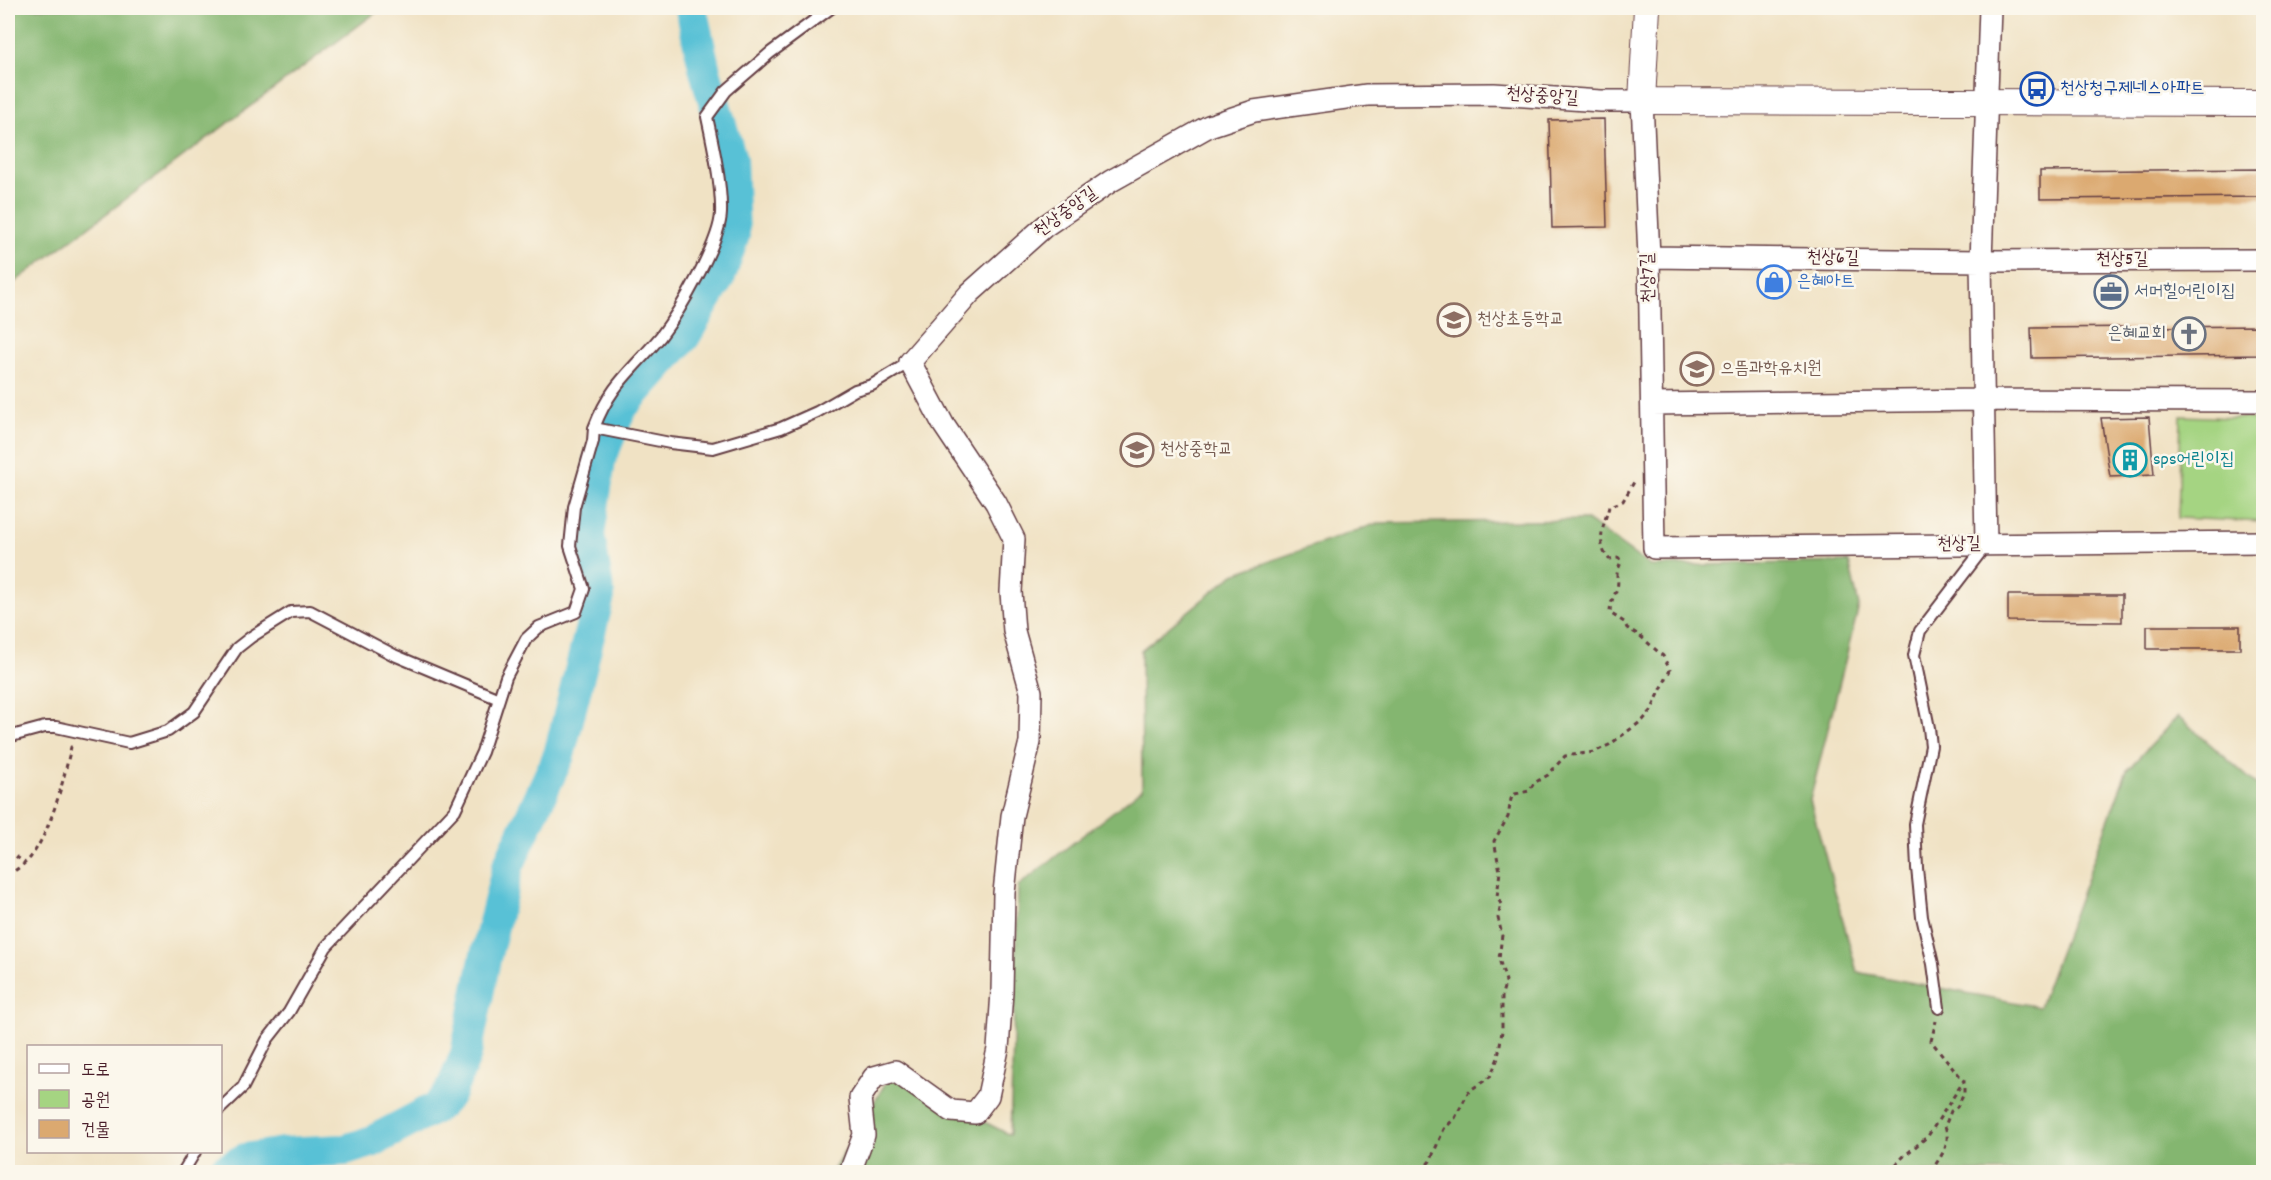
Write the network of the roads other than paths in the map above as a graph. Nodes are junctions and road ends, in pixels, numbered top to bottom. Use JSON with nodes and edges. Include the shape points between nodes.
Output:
{"nodes":[{"id":1,"x":831,"y":8,"type":"edge"},
{"id":2,"x":1647,"y":8,"type":"edge"},
{"id":3,"x":1990,"y":8,"type":"edge"},
{"id":4,"x":1642,"y":101,"type":"junction"},
{"id":5,"x":1988,"y":101,"type":"junction"},
{"id":6,"x":2264,"y":103,"type":"edge"},
{"id":7,"x":1649,"y":257,"type":"junction"},
{"id":8,"x":2264,"y":260,"type":"edge"},
{"id":9,"x":1981,"y":261,"type":"junction"},
{"id":10,"x":910,"y":362,"type":"junction"},
{"id":11,"x":1983,"y":400,"type":"junction"},
{"id":12,"x":2264,"y":402,"type":"edge"},
{"id":13,"x":1652,"y":404,"type":"junction"},
{"id":14,"x":598,"y":428,"type":"junction"},
{"id":15,"x":2264,"y":542,"type":"edge"},
{"id":16,"x":1986,"y":544,"type":"junction"},
{"id":17,"x":1654,"y":548,"type":"joint"},
{"id":18,"x":500,"y":699,"type":"junction"},
{"id":19,"x":8,"y":737,"type":"edge"},
{"id":20,"x":1939,"y":1008,"type":"road end"},
{"id":21,"x":222,"y":1107,"type":"edge"},
{"id":22,"x":194,"y":1153,"type":"edge"},
{"id":23,"x":183,"y":1173,"type":"edge"},
{"id":24,"x":850,"y":1173,"type":"edge"}],
"edges":[{"from":1,"to":14,"type":"lane","via":[[726,91],[706,117],[721,213],[715,241],[661,336],[603,404]]},
{"from":2,"to":4,"type":"street","name":"천상7길"},
{"from":3,"to":5,"type":"street"},
{"from":4,"to":5,"type":"street","name":"천상중앙길"},
{"from":4,"to":7,"type":"street","name":"천상7길"},
{"from":4,"to":10,"type":"street","name":"천상중앙길","via":[[1494,94],[1367,95],[1254,111],[1209,126],[1111,181],[1045,226],[970,293]]},
{"from":5,"to":6,"type":"street","name":"천상중앙길"},
{"from":5,"to":9,"type":"street"},
{"from":7,"to":9,"type":"street","name":"천상6길"},
{"from":7,"to":13,"type":"street","name":"천상7길"},
{"from":8,"to":9,"type":"street","name":"천상5길"},
{"from":9,"to":11,"type":"street"},
{"from":10,"to":14,"type":"lane","via":[[872,385],[781,428],[713,448]]},
{"from":10,"to":24,"type":"street","via":[[1014,539],[1011,602],[1014,631],[1031,692],[1030,742],[1012,816],[1004,892],[998,1049],[988,1096],[975,1113],[951,1111],[895,1071],[874,1077],[860,1098],[864,1135]]},
{"from":11,"to":12,"type":"street"},
{"from":11,"to":13,"type":"street"},
{"from":11,"to":16,"type":"street"},
{"from":13,"to":17,"type":"street","name":"천상7길"},
{"from":14,"to":18,"type":"lane","via":[[574,507],[570,546],[584,589],[576,612],[539,627],[526,639],[506,677]]},
{"from":15,"to":16,"type":"street","name":"천상길"},
{"from":16,"to":17,"type":"street","name":"천상길"},
{"from":16,"to":20,"type":"lane","via":[[1920,631],[1914,655],[1931,746],[1915,824],[1917,868]]},
{"from":18,"to":19,"type":"lane","via":[[394,655],[310,611],[291,612],[237,648],[194,712],[168,731],[129,743],[56,727]]},
{"from":18,"to":21,"type":"lane","via":[[482,752],[455,810],[326,947],[289,1012],[267,1040],[243,1087]]},
{"from":22,"to":23,"type":"lane"}]}
